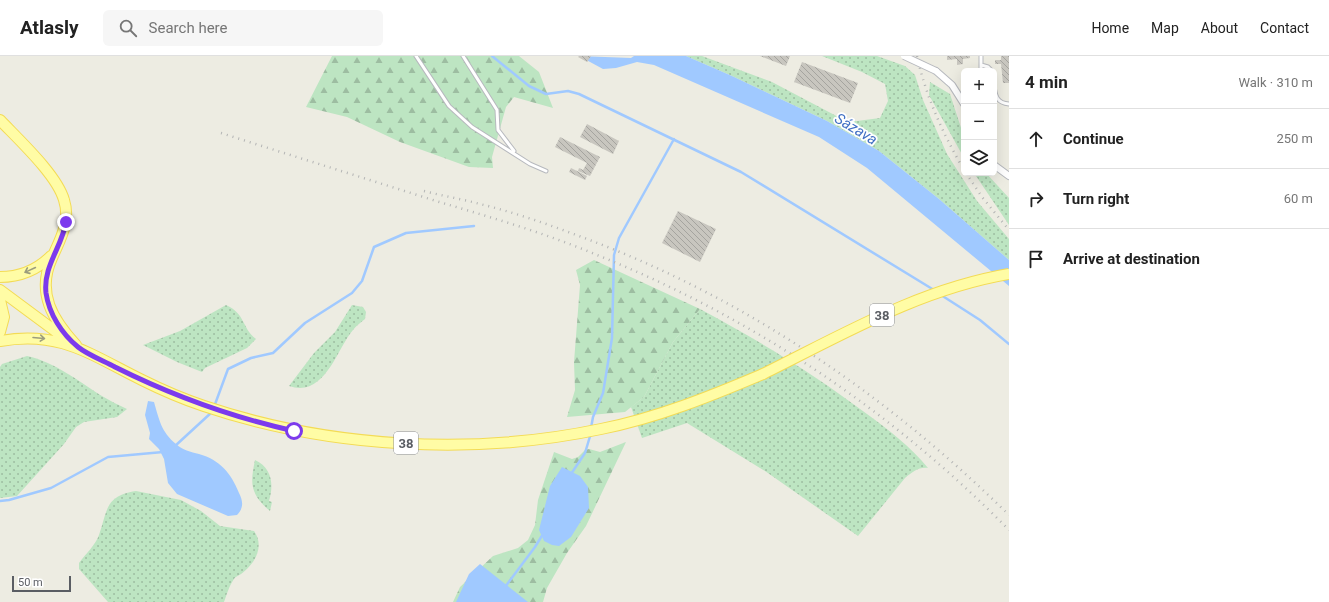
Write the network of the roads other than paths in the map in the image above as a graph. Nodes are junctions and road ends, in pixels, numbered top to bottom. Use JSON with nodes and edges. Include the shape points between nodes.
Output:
{"nodes":[{"id":1,"x":416,"y":56,"type":"edge"},
{"id":2,"x":463,"y":56,"type":"edge"},
{"id":3,"x":904,"y":56,"type":"edge"},
{"id":4,"x":981,"y":56,"type":"edge"},
{"id":5,"x":981,"y":66,"type":"joint"},
{"id":6,"x":989,"y":68,"type":"edge"},
{"id":7,"x":961,"y":99,"type":"edge"},
{"id":8,"x":997,"y":99,"type":"edge"},
{"id":9,"x":1009,"y":104,"type":"edge"},
{"id":10,"x":0,"y":120,"type":"edge"},
{"id":11,"x":514,"y":152,"type":"junction"},
{"id":12,"x":997,"y":167,"type":"edge"},
{"id":13,"x":546,"y":171,"type":"dead end"},
{"id":14,"x":1009,"y":176,"type":"edge"},
{"id":15,"x":55,"y":251,"type":"junction"},
{"id":16,"x":1009,"y":274,"type":"edge"},
{"id":17,"x":0,"y":277,"type":"edge"},
{"id":18,"x":0,"y":290,"type":"edge"},
{"id":19,"x":0,"y":300,"type":"edge"},
{"id":20,"x":0,"y":332,"type":"edge"},
{"id":21,"x":0,"y":341,"type":"edge"},
{"id":22,"x":78,"y":348,"type":"junction"}],
"edges":[{"from":1,"to":11,"type":"lane","via":[[449,106],[472,127]]},
{"from":2,"to":11,"type":"lane","via":[[497,110],[498,130]]},
{"from":3,"to":7,"type":"street","bridge":true,"via":[[936,70],[952,85]]},
{"from":4,"to":5,"type":"lane"},
{"from":5,"to":6,"type":"lane"},
{"from":8,"to":9,"type":"lane"},
{"from":10,"to":15,"type":"main road","via":[[56,183],[62,194],[66,222]]},
{"from":11,"to":13,"type":"lane","via":[[530,164]]},
{"from":12,"to":14,"type":"street"},
{"from":15,"to":17,"type":"main road","one_way":true,"via":[[31,271],[16,276]]},
{"from":15,"to":22,"type":"main road","via":[[46,276],[48,302],[58,326]]},
{"from":16,"to":22,"type":"main road","number":"38","bridge":true,"via":[[948,289],[907,304],[763,374],[699,401],[602,429],[546,438],[422,444],[326,436],[234,416],[202,405],[149,384]]},
{"from":18,"to":22,"type":"main road","number":"38"},
{"from":19,"to":20,"type":"main road","via":[[4,317]]},
{"from":21,"to":22,"type":"main road","one_way":true,"via":[[42,338]]}]}
